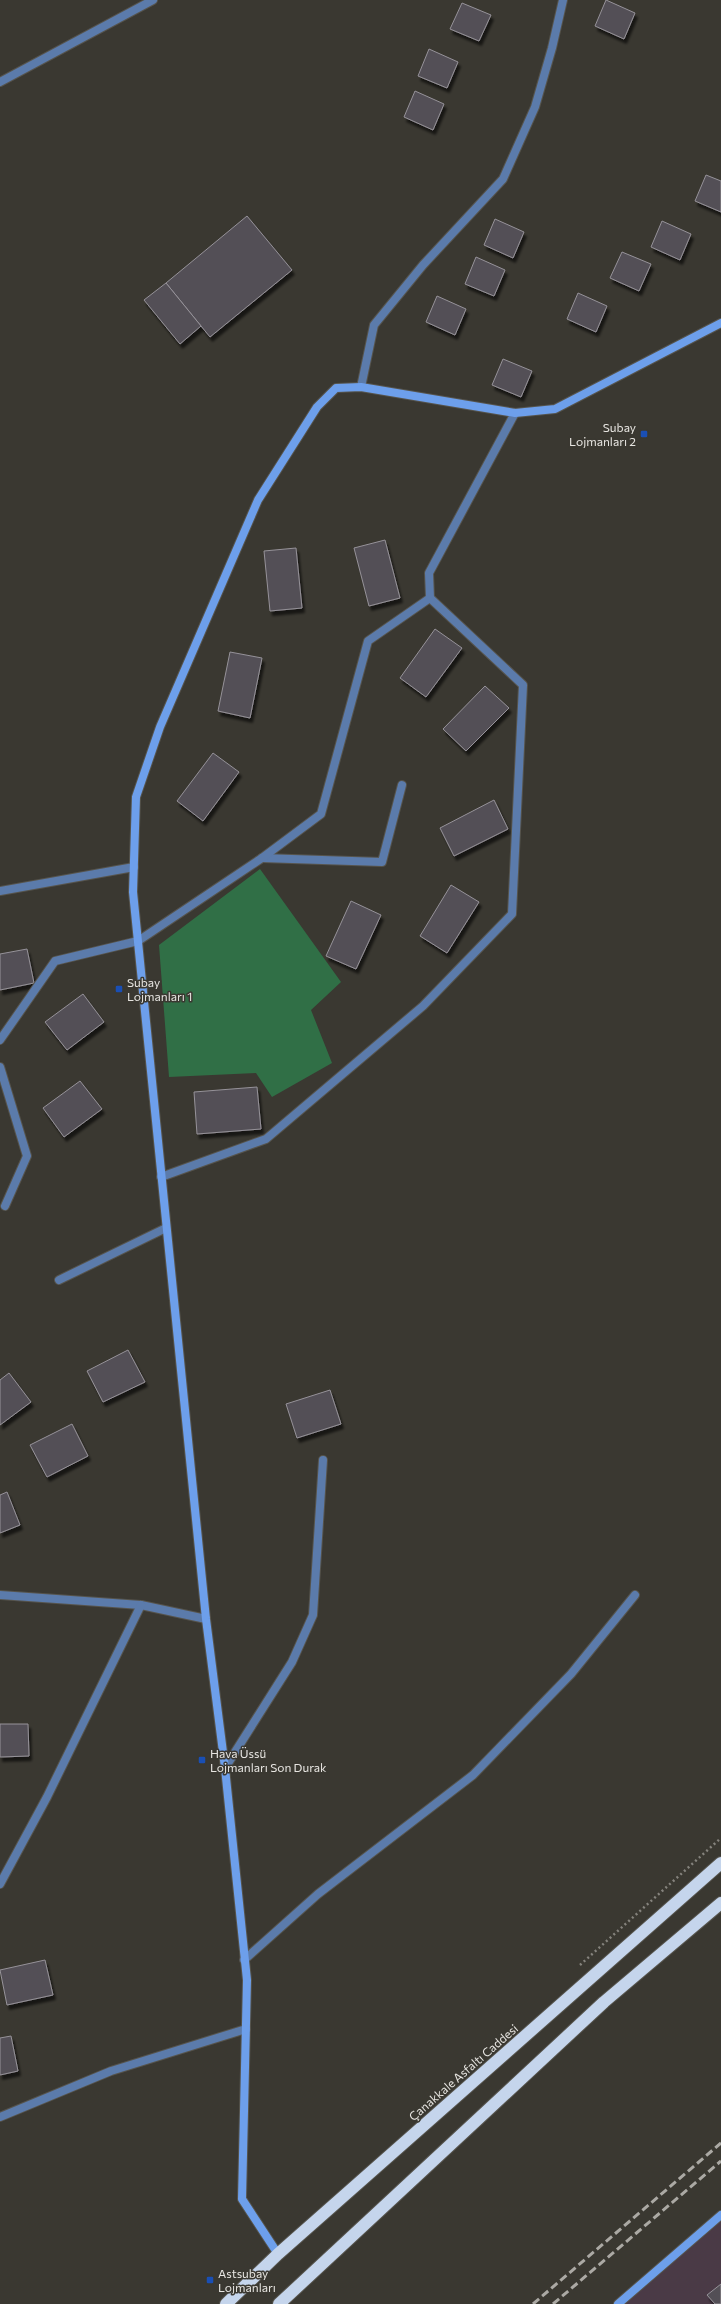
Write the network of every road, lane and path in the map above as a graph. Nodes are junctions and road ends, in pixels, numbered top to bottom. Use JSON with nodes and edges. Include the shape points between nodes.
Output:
{"nodes":[{"id":1,"x":153,"y":0,"type":"edge"},
{"id":2,"x":563,"y":0,"type":"edge"},
{"id":3,"x":0,"y":82,"type":"edge"},
{"id":4,"x":721,"y":323,"type":"edge"},
{"id":5,"x":361,"y":387,"type":"junction"},
{"id":6,"x":515,"y":413,"type":"junction"},
{"id":7,"x":430,"y":598,"type":"junction"},
{"id":8,"x":402,"y":785,"type":"dead end"},
{"id":9,"x":262,"y":858,"type":"junction"},
{"id":10,"x":134,"y":867,"type":"junction"},
{"id":11,"x":0,"y":891,"type":"edge"},
{"id":12,"x":138,"y":941,"type":"junction"},
{"id":13,"x":0,"y":1040,"type":"edge"},
{"id":14,"x":0,"y":1067,"type":"edge"},
{"id":15,"x":161,"y":1177,"type":"junction"},
{"id":16,"x":5,"y":1206,"type":"dead end"},
{"id":17,"x":166,"y":1228,"type":"junction"},
{"id":18,"x":59,"y":1280,"type":"dead end"},
{"id":19,"x":323,"y":1460,"type":"dead end"},
{"id":20,"x":0,"y":1595,"type":"edge"},
{"id":21,"x":635,"y":1595,"type":"dead end"},
{"id":22,"x":141,"y":1605,"type":"junction"},
{"id":23,"x":206,"y":1618,"type":"junction"},
{"id":24,"x":225,"y":1768,"type":"junction"},
{"id":25,"x":721,"y":1864,"type":"edge"},
{"id":26,"x":0,"y":1884,"type":"edge"},
{"id":27,"x":721,"y":1903,"type":"edge"},
{"id":28,"x":244,"y":1960,"type":"junction"},
{"id":29,"x":246,"y":2029,"type":"junction"},
{"id":30,"x":0,"y":2117,"type":"edge"},
{"id":31,"x":721,"y":2215,"type":"edge"},
{"id":32,"x":278,"y":2254,"type":"junction"},
{"id":33,"x":226,"y":2304,"type":"edge"},
{"id":34,"x":279,"y":2304,"type":"edge"},
{"id":35,"x":618,"y":2304,"type":"edge"}],
"edges":[{"from":1,"to":3,"type":"street"},
{"from":2,"to":5,"type":"street","via":[[535,107],[503,179],[423,265],[374,325]]},
{"from":4,"to":6,"type":"street","via":[[555,409]]},
{"from":5,"to":6,"type":"street"},
{"from":5,"to":10,"type":"street","via":[[336,388],[317,407],[258,500],[160,727],[136,797]]},
{"from":6,"to":7,"type":"street","via":[[429,574]]},
{"from":7,"to":9,"type":"street","via":[[368,640],[321,814]]},
{"from":7,"to":15,"type":"street","via":[[524,685],[512,914],[423,1006],[266,1139]]},
{"from":8,"to":9,"type":"street","via":[[382,862]]},
{"from":9,"to":12,"type":"street"},
{"from":10,"to":11,"type":"street"},
{"from":10,"to":12,"type":"street","via":[[133,892]]},
{"from":12,"to":13,"type":"street","via":[[55,961]]},
{"from":12,"to":15,"type":"street"},
{"from":14,"to":16,"type":"street","via":[[27,1156]]},
{"from":15,"to":17,"type":"street"},
{"from":17,"to":18,"type":"street"},
{"from":17,"to":23,"type":"street"},
{"from":19,"to":24,"type":"street","via":[[314,1615],[292,1662]]},
{"from":20,"to":22,"type":"street"},
{"from":21,"to":28,"type":"street","via":[[571,1674],[473,1774],[318,1894]]},
{"from":22,"to":23,"type":"street"},
{"from":22,"to":26,"type":"street","via":[[47,1798]]},
{"from":23,"to":24,"type":"street"},
{"from":24,"to":28,"type":"street"},
{"from":25,"to":32,"type":"highway","name":"Çanakkale Asfaltı Caddesi"},
{"from":27,"to":34,"type":"highway","via":[[604,2002]]},
{"from":28,"to":29,"type":"street","via":[[247,1980]]},
{"from":29,"to":30,"type":"street","via":[[111,2071]]},
{"from":29,"to":32,"type":"street","via":[[242,2199]]},
{"from":31,"to":35,"type":"street"},
{"from":32,"to":33,"type":"highway","name":"Çanakkale Asfaltı Caddesi"}]}
